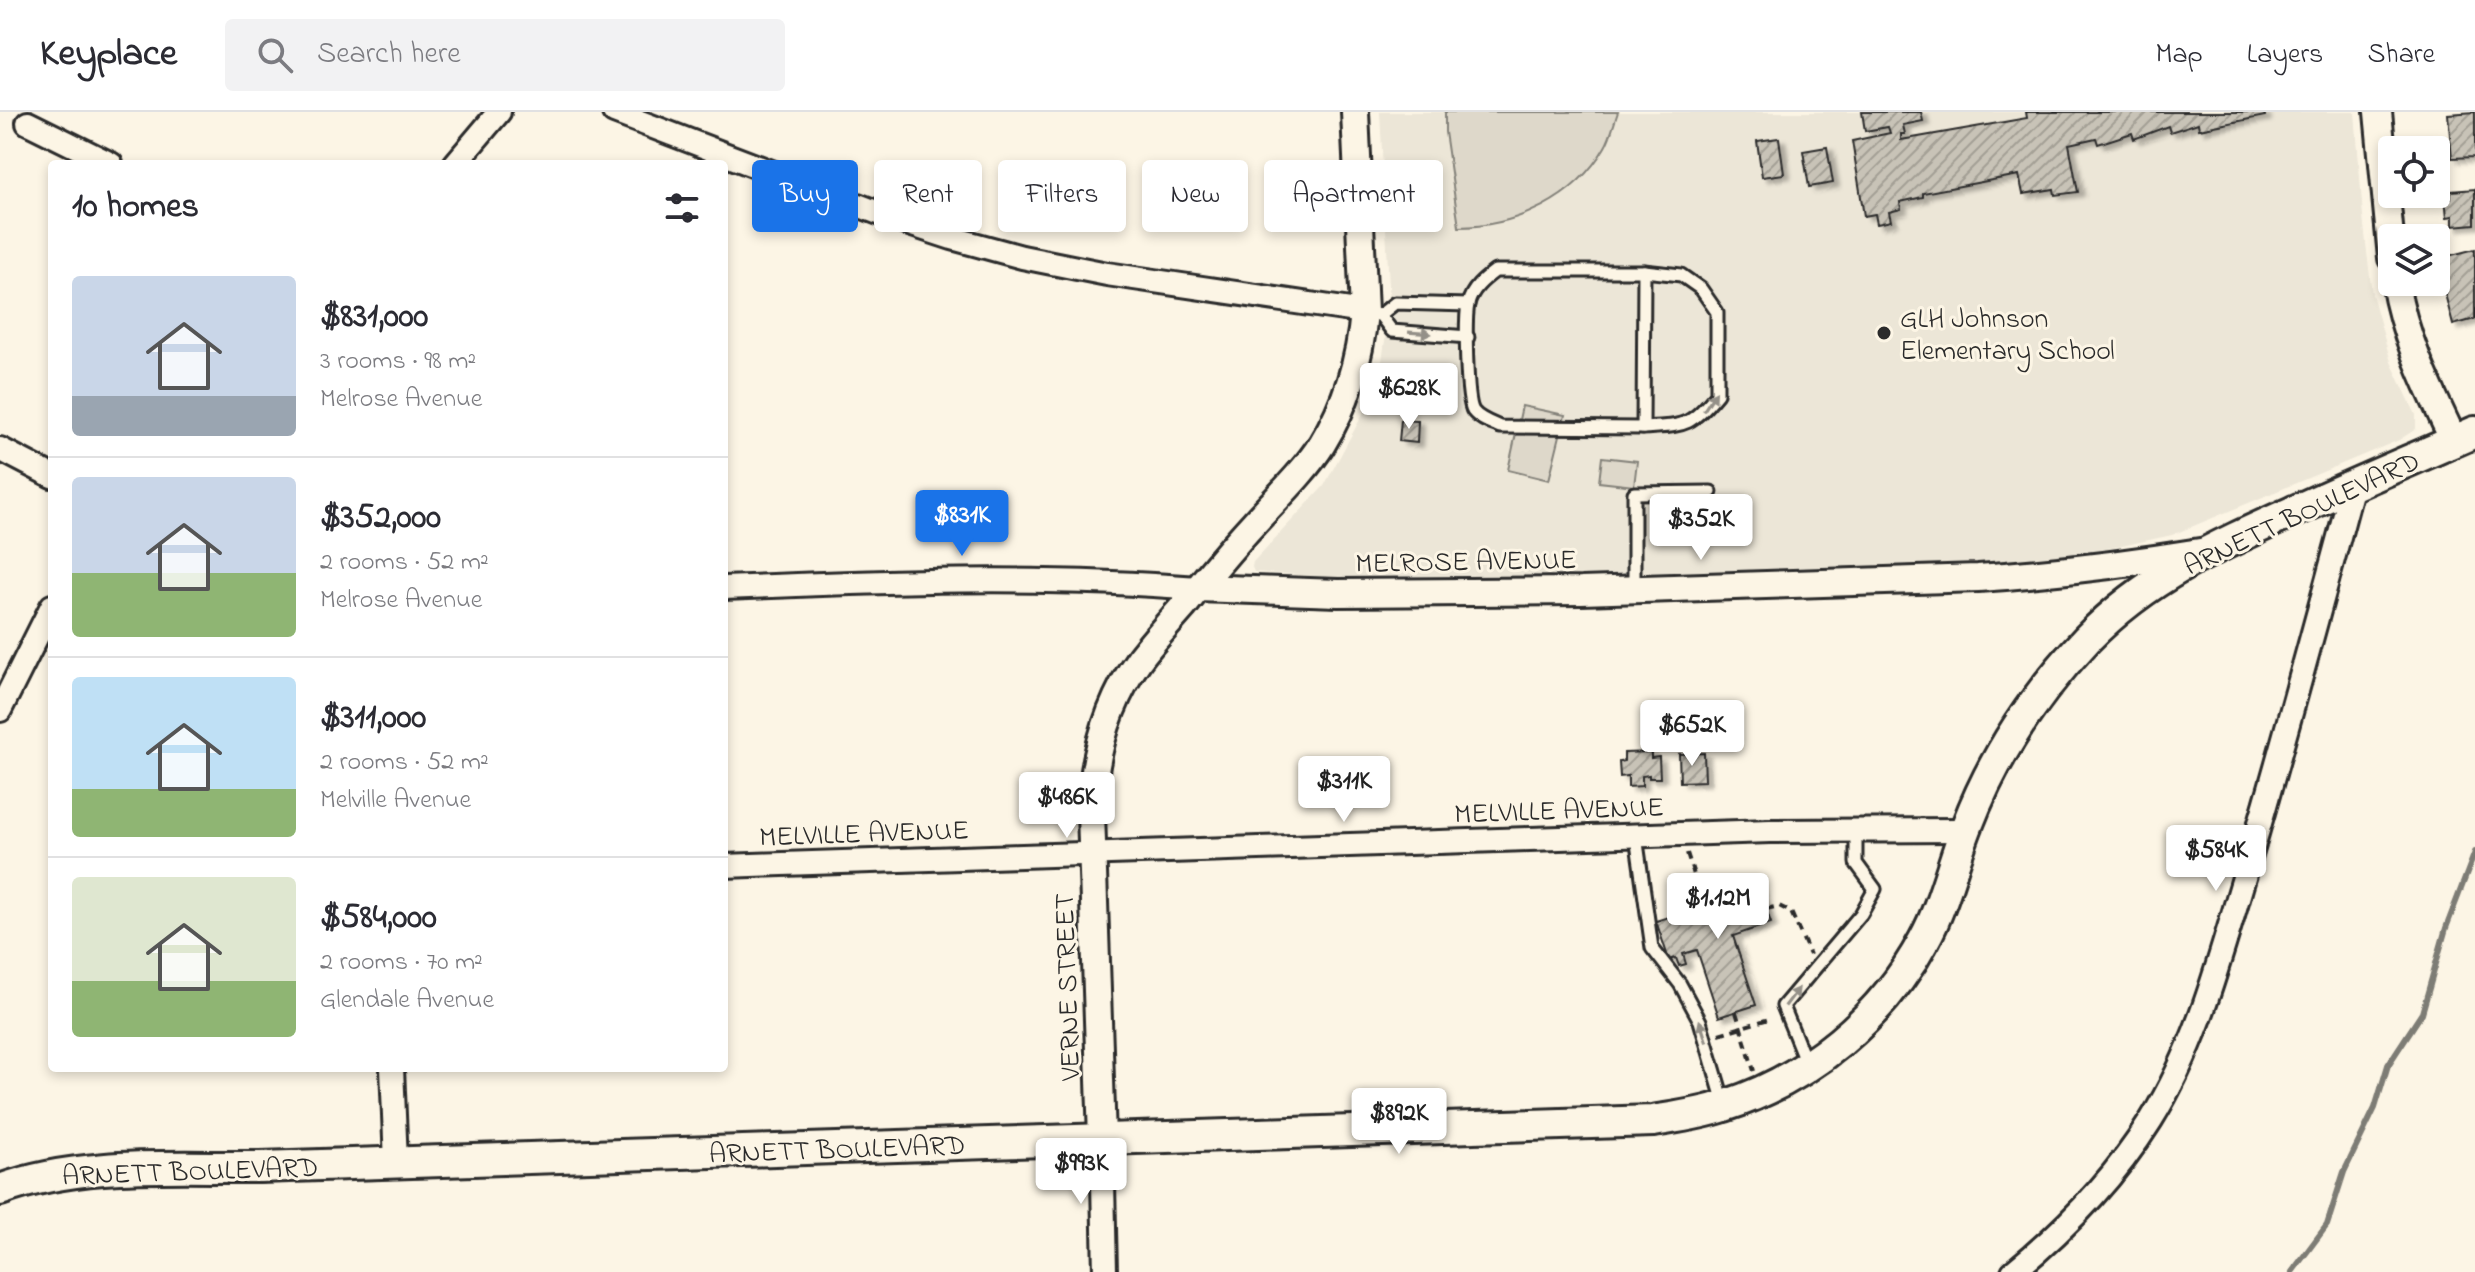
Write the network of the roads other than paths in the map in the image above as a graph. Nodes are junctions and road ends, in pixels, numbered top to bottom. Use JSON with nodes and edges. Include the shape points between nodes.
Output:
{"nodes":[{"id":1,"x":499,"y":112,"type":"edge"},
{"id":2,"x":614,"y":112,"type":"edge"},
{"id":3,"x":1355,"y":112,"type":"edge"},
{"id":4,"x":2378,"y":112,"type":"edge"},
{"id":5,"x":28,"y":123,"type":"dead end"},
{"id":6,"x":103,"y":160,"type":"edge"},
{"id":7,"x":458,"y":160,"type":"edge"},
{"id":8,"x":2389,"y":224,"type":"edge"},
{"id":9,"x":1644,"y":271,"type":"junction"},
{"id":10,"x":2399,"y":296,"type":"edge"},
{"id":11,"x":1468,"y":305,"type":"junction"},
{"id":12,"x":1372,"y":314,"type":"junction"},
{"id":13,"x":1468,"y":337,"type":"junction"},
{"id":14,"x":1643,"y":428,"type":"junction"},
{"id":15,"x":2465,"y":436,"type":"edge"},
{"id":16,"x":0,"y":449,"type":"edge"},
{"id":17,"x":48,"y":474,"type":"edge"},
{"id":18,"x":2353,"y":485,"type":"junction"},
{"id":19,"x":1711,"y":492,"type":"dead end"},
{"id":20,"x":2206,"y":551,"type":"junction"},
{"id":21,"x":728,"y":588,"type":"edge"},
{"id":22,"x":1198,"y":588,"type":"junction"},
{"id":23,"x":1634,"y":589,"type":"junction"},
{"id":24,"x":48,"y":614,"type":"edge"},
{"id":25,"x":0,"y":710,"type":"edge"},
{"id":26,"x":1965,"y":830,"type":"junction"},
{"id":27,"x":1856,"y":831,"type":"junction"},
{"id":28,"x":1636,"y":836,"type":"junction"},
{"id":29,"x":1093,"y":855,"type":"junction"},
{"id":30,"x":728,"y":866,"type":"edge"},
{"id":31,"x":1807,"y":1067,"type":"junction"},
{"id":32,"x":392,"y":1072,"type":"edge"},
{"id":33,"x":1725,"y":1106,"type":"junction"},
{"id":34,"x":1102,"y":1139,"type":"junction"},
{"id":35,"x":396,"y":1162,"type":"junction"},
{"id":36,"x":0,"y":1190,"type":"edge"},
{"id":37,"x":1105,"y":1272,"type":"edge"},
{"id":38,"x":2013,"y":1272,"type":"edge"}],
"edges":[{"from":1,"to":7,"type":"street"},
{"from":2,"to":12,"type":"street","via":[[897,220],[1022,257]]},
{"from":3,"to":12,"type":"street","name":"VERNE STREET"},
{"from":4,"to":8,"type":"street"},
{"from":5,"to":6,"type":"street"},
{"from":9,"to":11,"type":"lane","via":[[1495,271],[1479,283]]},
{"from":9,"to":14,"type":"lane"},
{"from":14,"to":9,"type":"lane","one_way":true,"via":[[1682,425],[1717,394],[1717,312],[1701,289],[1681,275]]},
{"from":10,"to":15,"type":"street","via":[[2409,337]]},
{"from":11,"to":12,"type":"lane","via":[[1395,303]]},
{"from":11,"to":13,"type":"lane"},
{"from":12,"to":13,"type":"lane","one_way":true,"via":[[1392,331]]},
{"from":12,"to":22,"type":"street","name":"VERNE STREET","via":[[1341,409],[1320,447]]},
{"from":13,"to":14,"type":"lane","via":[[1468,397],[1474,412],[1486,421],[1500,427]]},
{"from":15,"to":18,"type":"main road","name":"ARNETT BOULEVARD"},
{"from":16,"to":17,"type":"street"},
{"from":18,"to":20,"type":"main road","name":"ARNETT BOULEVARD"},
{"from":18,"to":38,"type":"street","via":[[2272,787],[2204,1013],[2152,1118],[2128,1154],[2057,1235]]},
{"from":19,"to":23,"type":"lane","via":[[1634,493]]},
{"from":20,"to":23,"type":"street","name":"MELROSE AVENUE","via":[[2043,574]]},
{"from":20,"to":26,"type":"main road","name":"ARNETT BOULEVARD","via":[[2120,609],[2056,673],[1999,755]]},
{"from":21,"to":22,"type":"street","name":"MELROSE AVENUE","via":[[988,580]]},
{"from":22,"to":23,"type":"street","name":"MELROSE AVENUE","via":[[1338,593]]},
{"from":22,"to":29,"type":"street","name":"VERNE STREET","via":[[1139,660],[1106,722],[1092,785]]},
{"from":24,"to":25,"type":"street"},
{"from":26,"to":27,"type":"street","name":"MELVILLE AVENUE"},
{"from":26,"to":31,"type":"main road","name":"ARNETT BOULEVARD","via":[[1942,903],[1904,974],[1850,1034]]},
{"from":27,"to":28,"type":"street","name":"MELVILLE AVENUE"},
{"from":31,"to":27,"type":"lane","one_way":true,"via":[[1783,1006],[1861,914],[1875,889],[1856,863]]},
{"from":28,"to":29,"type":"street","name":"MELVILLE AVENUE"},
{"from":33,"to":28,"type":"lane","one_way":true,"via":[[1700,1021],[1652,948]]},
{"from":29,"to":30,"type":"street","name":"MELVILLE AVENUE"},
{"from":29,"to":34,"type":"street","name":"VERNE STREET"},
{"from":31,"to":33,"type":"main road","name":"ARNETT BOULEVARD"},
{"from":32,"to":35,"type":"street"},
{"from":33,"to":34,"type":"main road","name":"ARNETT BOULEVARD","via":[[1653,1121]]},
{"from":34,"to":35,"type":"main road","name":"ARNETT BOULEVARD"},
{"from":34,"to":37,"type":"street","name":"VERNE STREET"},
{"from":35,"to":36,"type":"main road","name":"ARNETT BOULEVARD","via":[[89,1170]]}]}
